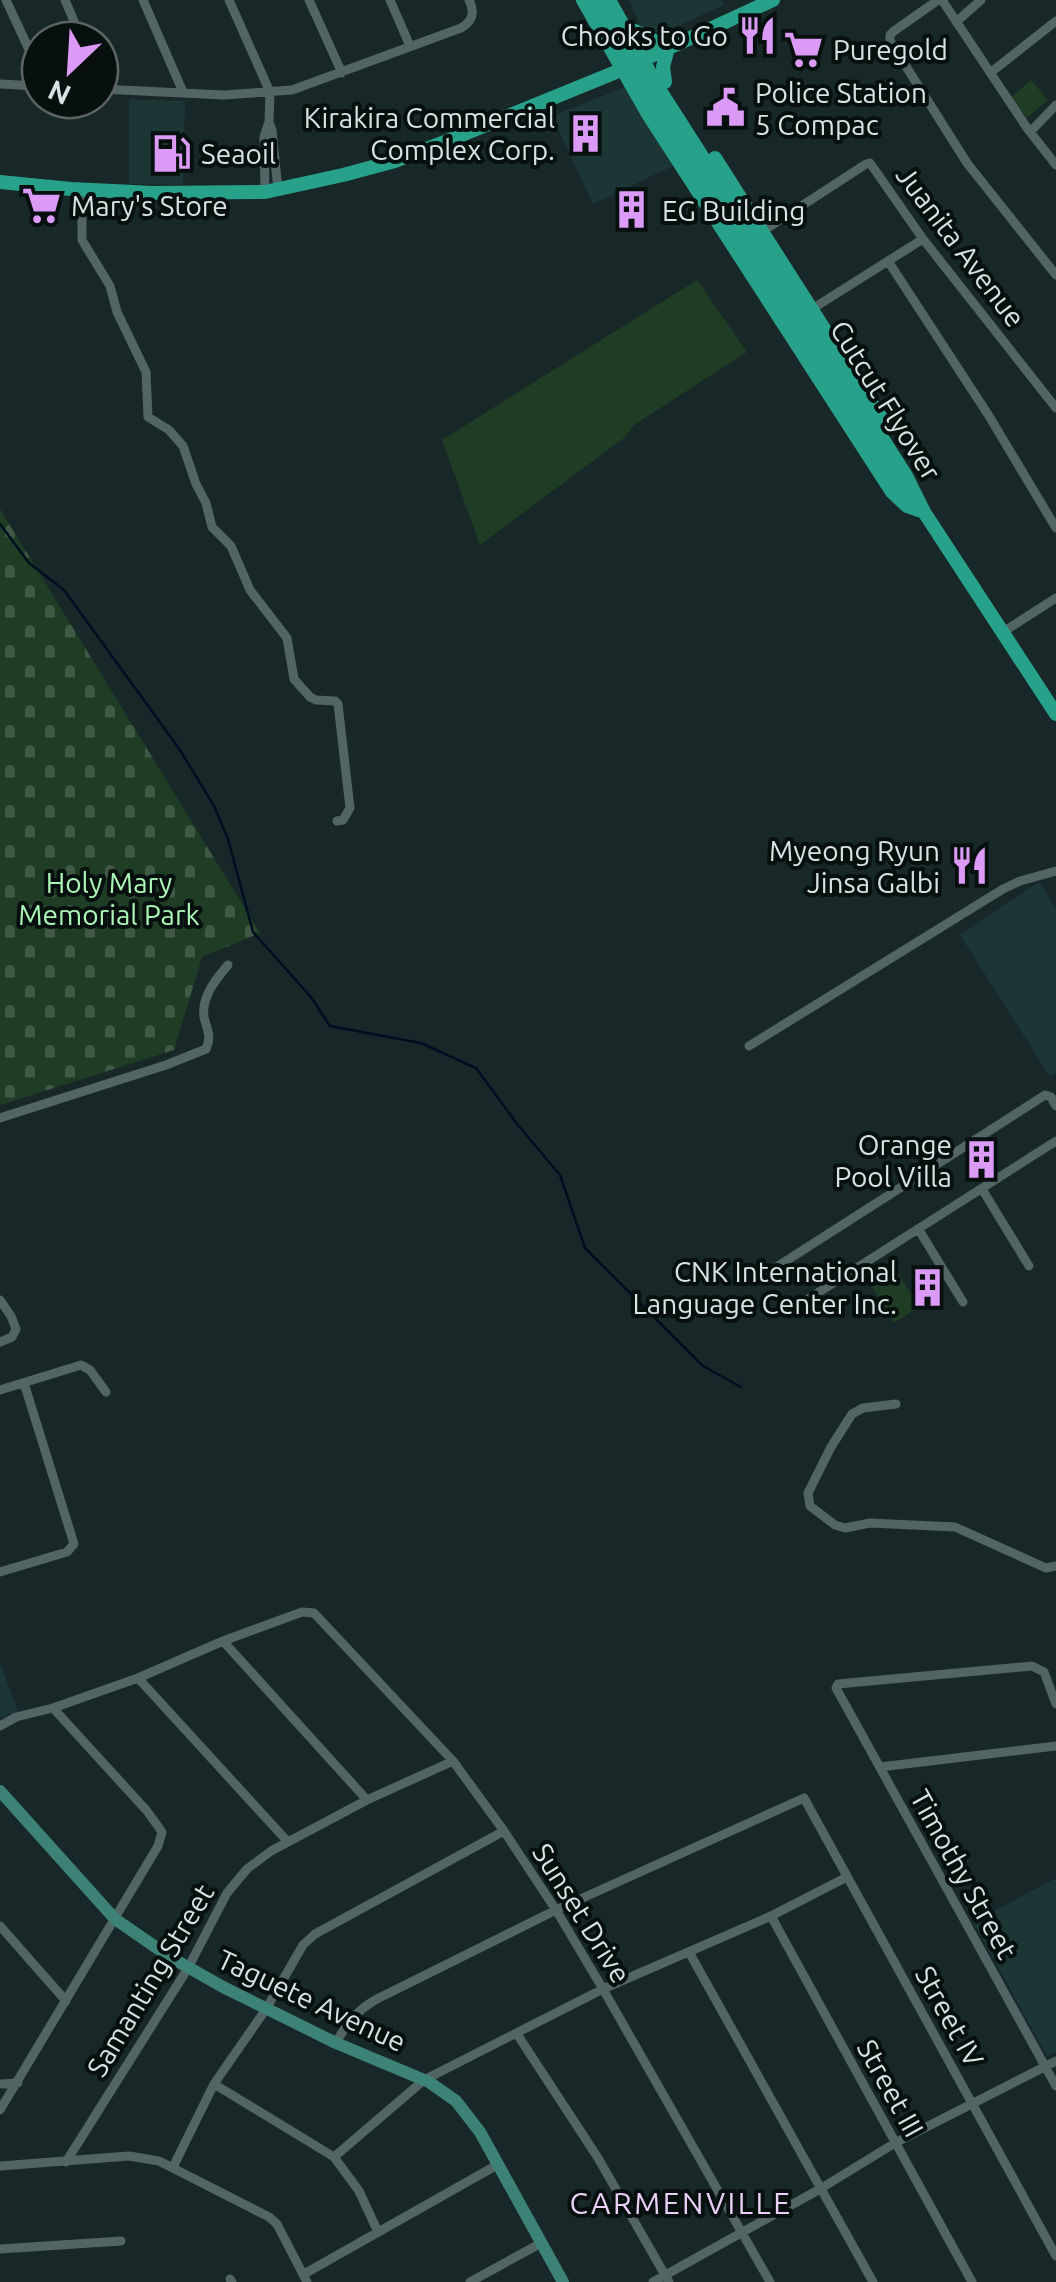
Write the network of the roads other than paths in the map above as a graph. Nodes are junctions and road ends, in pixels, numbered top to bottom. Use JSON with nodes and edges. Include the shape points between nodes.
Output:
{"nodes":[{"id":1,"x":6,"y":0,"type":"edge"},
{"id":2,"x":143,"y":0,"type":"edge"},
{"id":3,"x":229,"y":0,"type":"edge"},
{"id":4,"x":309,"y":0,"type":"edge"},
{"id":5,"x":390,"y":0,"type":"edge"},
{"id":6,"x":469,"y":0,"type":"edge"},
{"id":7,"x":583,"y":0,"type":"edge"},
{"id":8,"x":595,"y":0,"type":"edge"},
{"id":9,"x":608,"y":0,"type":"edge"},
{"id":10,"x":618,"y":0,"type":"edge"},
{"id":11,"x":773,"y":0,"type":"edge"},
{"id":12,"x":940,"y":0,"type":"edge"},
{"id":13,"x":982,"y":0,"type":"edge"},
{"id":14,"x":1056,"y":20,"type":"edge"},
{"id":15,"x":956,"y":22,"type":"junction"},
{"id":16,"x":20,"y":30,"type":"edge"},
{"id":17,"x":635,"y":31,"type":"junction"},
{"id":18,"x":606,"y":43,"type":"junction"},
{"id":19,"x":410,"y":46,"type":"junction"},
{"id":20,"x":668,"y":48,"type":"junction"},
{"id":21,"x":649,"y":57,"type":"junction"},
{"id":22,"x":621,"y":70,"type":"junction"},
{"id":23,"x":342,"y":72,"type":"junction"},
{"id":24,"x":990,"y":73,"type":"junction"},
{"id":25,"x":600,"y":78,"type":"junction"},
{"id":26,"x":665,"y":82,"type":"junction"},
{"id":27,"x":120,"y":89,"type":"edge"},
{"id":28,"x":184,"y":92,"type":"junction"},
{"id":29,"x":270,"y":92,"type":"junction"},
{"id":30,"x":1056,"y":105,"type":"edge"},
{"id":31,"x":692,"y":124,"type":"junction"},
{"id":32,"x":1030,"y":132,"type":"junction"},
{"id":33,"x":666,"y":142,"type":"junction"},
{"id":34,"x":1056,"y":165,"type":"edge"},
{"id":35,"x":0,"y":182,"type":"edge"},
{"id":36,"x":82,"y":190,"type":"junction"},
{"id":37,"x":272,"y":191,"type":"junction"},
{"id":38,"x":765,"y":235,"type":"junction"},
{"id":39,"x":923,"y":239,"type":"junction"},
{"id":40,"x":740,"y":257,"type":"junction"},
{"id":41,"x":888,"y":261,"type":"junction"},
{"id":42,"x":1056,"y":275,"type":"edge"},
{"id":43,"x":812,"y":309,"type":"junction"},
{"id":44,"x":1056,"y":408,"type":"edge"},
{"id":45,"x":900,"y":476,"type":"junction"},
{"id":46,"x":924,"y":512,"type":"junction"},
{"id":47,"x":1056,"y":528,"type":"edge"},
{"id":48,"x":1056,"y":598,"type":"edge"},
{"id":49,"x":1003,"y":632,"type":"junction"},
{"id":50,"x":1056,"y":714,"type":"edge"},
{"id":51,"x":336,"y":821,"type":"dead end"},
{"id":52,"x":1056,"y":871,"type":"edge"},
{"id":53,"x":228,"y":965,"type":"dead end"},
{"id":54,"x":749,"y":1046,"type":"dead end"},
{"id":55,"x":1056,"y":1106,"type":"edge"},
{"id":56,"x":0,"y":1118,"type":"edge"},
{"id":57,"x":1056,"y":1141,"type":"edge"},
{"id":58,"x":982,"y":1189,"type":"junction"},
{"id":59,"x":919,"y":1230,"type":"junction"},
{"id":60,"x":1029,"y":1266,"type":"dead end"},
{"id":61,"x":764,"y":1275,"type":"dead end"},
{"id":62,"x":0,"y":1300,"type":"edge"},
{"id":63,"x":964,"y":1302,"type":"dead end"},
{"id":64,"x":794,"y":1308,"type":"dead end"},
{"id":65,"x":0,"y":1342,"type":"edge"},
{"id":66,"x":24,"y":1383,"type":"junction"},
{"id":67,"x":0,"y":1390,"type":"edge"},
{"id":68,"x":106,"y":1392,"type":"dead end"},
{"id":69,"x":896,"y":1404,"type":"dead end"},
{"id":70,"x":1056,"y":1566,"type":"edge"},
{"id":71,"x":0,"y":1572,"type":"edge"},
{"id":72,"x":223,"y":1641,"type":"junction"},
{"id":73,"x":138,"y":1678,"type":"junction"},
{"id":74,"x":1056,"y":1704,"type":"edge"},
{"id":75,"x":53,"y":1708,"type":"junction"},
{"id":76,"x":0,"y":1726,"type":"edge"},
{"id":77,"x":1056,"y":1746,"type":"edge"},
{"id":78,"x":453,"y":1762,"type":"junction"},
{"id":79,"x":880,"y":1768,"type":"junction"},
{"id":80,"x":0,"y":1791,"type":"edge"},
{"id":81,"x":367,"y":1800,"type":"junction"},
{"id":82,"x":504,"y":1832,"type":"junction"},
{"id":83,"x":288,"y":1842,"type":"junction"},
{"id":84,"x":848,"y":1877,"type":"junction"},
{"id":85,"x":556,"y":1910,"type":"junction"},
{"id":86,"x":771,"y":1916,"type":"junction"},
{"id":87,"x":115,"y":1919,"type":"junction"},
{"id":88,"x":2,"y":1933,"type":"edge"},
{"id":89,"x":689,"y":1952,"type":"junction"},
{"id":90,"x":188,"y":1968,"type":"junction"},
{"id":91,"x":603,"y":1989,"type":"junction"},
{"id":92,"x":66,"y":2002,"type":"junction"},
{"id":93,"x":266,"y":2008,"type":"junction"},
{"id":94,"x":516,"y":2034,"type":"junction"},
{"id":95,"x":336,"y":2043,"type":"junction"},
{"id":96,"x":1056,"y":2061,"type":"edge"},
{"id":97,"x":1044,"y":2066,"type":"junction"},
{"id":98,"x":424,"y":2080,"type":"junction"},
{"id":99,"x":18,"y":2083,"type":"junction"},
{"id":100,"x":0,"y":2084,"type":"edge"},
{"id":101,"x":214,"y":2084,"type":"junction"},
{"id":102,"x":1056,"y":2086,"type":"edge"},
{"id":103,"x":972,"y":2103,"type":"junction"},
{"id":104,"x":0,"y":2110,"type":"edge"},
{"id":105,"x":895,"y":2143,"type":"junction"},
{"id":106,"x":334,"y":2157,"type":"junction"},
{"id":107,"x":66,"y":2162,"type":"junction"},
{"id":108,"x":497,"y":2165,"type":"junction"},
{"id":109,"x":0,"y":2166,"type":"edge"},
{"id":110,"x":172,"y":2167,"type":"junction"},
{"id":111,"x":820,"y":2190,"type":"junction"},
{"id":112,"x":378,"y":2232,"type":"junction"},
{"id":113,"x":742,"y":2233,"type":"junction"},
{"id":114,"x":121,"y":2241,"type":"dead end"},
{"id":115,"x":541,"y":2244,"type":"junction"},
{"id":116,"x":0,"y":2250,"type":"edge"},
{"id":117,"x":1056,"y":2256,"type":"edge"},
{"id":118,"x":306,"y":2278,"type":"edge"},
{"id":119,"x":667,"y":2279,"type":"edge"},
{"id":120,"x":470,"y":2282,"type":"edge"},
{"id":121,"x":563,"y":2282,"type":"edge"},
{"id":122,"x":653,"y":2282,"type":"edge"},
{"id":123,"x":770,"y":2282,"type":"edge"},
{"id":124,"x":873,"y":2282,"type":"edge"},
{"id":125,"x":972,"y":2282,"type":"edge"}],
"edges":[{"from":1,"to":16,"type":"street"},
{"from":2,"to":28,"type":"street"},
{"from":3,"to":29,"type":"street"},
{"from":4,"to":23,"type":"street"},
{"from":5,"to":19,"type":"street"},
{"from":6,"to":19,"type":"street","via":[[470,21]]},
{"from":7,"to":18,"type":"main road"},
{"from":8,"to":45,"type":"main road","name":"Cutcut Flyover","via":[[650,96]]},
{"from":9,"to":45,"type":"main road","name":"Cutcut Flyover"},
{"from":10,"to":17,"type":"main road"},
{"from":11,"to":20,"type":"main road"},
{"from":12,"to":15,"type":"street"},
{"from":12,"to":42,"type":"street","via":[[894,30],[890,41],[967,163]]},
{"from":13,"to":15,"type":"street"},
{"from":14,"to":24,"type":"street"},
{"from":15,"to":24,"type":"street"},
{"from":17,"to":20,"type":"main road"},
{"from":17,"to":21,"type":"main road"},
{"from":18,"to":22,"type":"main road"},
{"from":18,"to":25,"type":"main road"},
{"from":19,"to":23,"type":"street"},
{"from":20,"to":21,"type":"main road"},
{"from":20,"to":26,"type":"main road"},
{"from":21,"to":22,"type":"main road"},
{"from":21,"to":26,"type":"main road"},
{"from":22,"to":25,"type":"main road"},
{"from":22,"to":33,"type":"main road"},
{"from":23,"to":29,"type":"street"},
{"from":24,"to":32,"type":"street"},
{"from":25,"to":37,"type":"main road","via":[[395,161]]},
{"from":26,"to":31,"type":"main road"},
{"from":27,"to":28,"type":"street"},
{"from":28,"to":29,"type":"street"},
{"from":29,"to":37,"type":"street"},
{"from":30,"to":32,"type":"street"},
{"from":31,"to":33,"type":"main road","via":[[678,124]]},
{"from":31,"to":38,"type":"main road"},
{"from":32,"to":34,"type":"street"},
{"from":33,"to":40,"type":"main road"},
{"from":35,"to":36,"type":"main road"},
{"from":36,"to":37,"type":"main road"},
{"from":36,"to":51,"type":"street","via":[[82,240],[110,286],[146,372],[148,417],[183,446],[212,527],[232,546],[250,590],[287,638],[294,678],[310,697],[338,704],[350,808]]},
{"from":38,"to":39,"type":"street","name":"Juanita Avenue","via":[[870,163]]},
{"from":38,"to":40,"type":"main road","via":[[763,252]]},
{"from":38,"to":43,"type":"main road"},
{"from":39,"to":41,"type":"street"},
{"from":39,"to":44,"type":"street","name":"Juanita Avenue"},
{"from":40,"to":46,"type":"main road","via":[[892,492]]},
{"from":41,"to":43,"type":"street"},
{"from":41,"to":47,"type":"street"},
{"from":43,"to":46,"type":"main road","via":[[917,475]]},
{"from":45,"to":46,"type":"main road","name":"Cutcut Flyover"},
{"from":46,"to":49,"type":"main road"},
{"from":48,"to":49,"type":"street"},
{"from":49,"to":50,"type":"main road"},
{"from":52,"to":54,"type":"street","via":[[1003,889]]},
{"from":53,"to":56,"type":"street","via":[[206,998],[210,1043],[200,1053]]},
{"from":55,"to":61,"type":"street","via":[[1045,1095]]},
{"from":57,"to":58,"type":"street"},
{"from":58,"to":59,"type":"street"},
{"from":58,"to":60,"type":"street"},
{"from":59,"to":63,"type":"street"},
{"from":59,"to":64,"type":"street"},
{"from":62,"to":65,"type":"street","via":[[16,1329]]},
{"from":66,"to":67,"type":"street"},
{"from":66,"to":68,"type":"street","via":[[81,1365]]},
{"from":66,"to":71,"type":"street","via":[[74,1544],[67,1552]]},
{"from":69,"to":70,"type":"street","via":[[852,1414],[808,1492],[810,1506],[845,1528],[955,1526],[1046,1568]]},
{"from":72,"to":73,"type":"street"},
{"from":72,"to":78,"type":"street","name":"Sunset Drive","via":[[314,1613]]},
{"from":72,"to":81,"type":"street"},
{"from":73,"to":75,"type":"street"},
{"from":73,"to":83,"type":"street"},
{"from":74,"to":79,"type":"street","name":"Timothy Street","via":[[1044,1672],[1032,1666],[838,1684]]},
{"from":75,"to":76,"type":"street"},
{"from":75,"to":87,"type":"street","via":[[162,1832]]},
{"from":77,"to":79,"type":"street"},
{"from":78,"to":81,"type":"street","name":"Samanting Street"},
{"from":78,"to":82,"type":"street","name":"Sunset Drive"},
{"from":79,"to":97,"type":"street","name":"Timothy Street"},
{"from":80,"to":87,"type":"street","name":"Taguete Avenue"},
{"from":81,"to":83,"type":"street","name":"Samanting Street"},
{"from":82,"to":85,"type":"street","name":"Sunset Drive"},
{"from":82,"to":93,"type":"street","via":[[315,1934]]},
{"from":83,"to":90,"type":"street","name":"Samanting Street","via":[[246,1869]]},
{"from":84,"to":85,"type":"street","name":"Street IV","via":[[804,1798]]},
{"from":84,"to":86,"type":"street"},
{"from":84,"to":103,"type":"street","name":"Street IV"},
{"from":85,"to":91,"type":"street","name":"Sunset Drive"},
{"from":85,"to":95,"type":"street","via":[[362,2007]]},
{"from":86,"to":89,"type":"street"},
{"from":86,"to":105,"type":"street","name":"Street III"},
{"from":87,"to":90,"type":"street","name":"Taguete Avenue"},
{"from":87,"to":92,"type":"street"},
{"from":88,"to":92,"type":"street"},
{"from":89,"to":91,"type":"street"},
{"from":89,"to":111,"type":"street"},
{"from":90,"to":93,"type":"street","name":"Taguete Avenue"},
{"from":90,"to":107,"type":"street","name":"Samanting Street"},
{"from":91,"to":94,"type":"street"},
{"from":91,"to":113,"type":"street","name":"Sunset Drive"},
{"from":92,"to":99,"type":"street"},
{"from":93,"to":95,"type":"street","name":"Taguete Avenue"},
{"from":93,"to":101,"type":"street"},
{"from":94,"to":98,"type":"street"},
{"from":94,"to":119,"type":"street"},
{"from":95,"to":98,"type":"street","name":"Taguete Avenue"},
{"from":96,"to":97,"type":"street"},
{"from":97,"to":102,"type":"street","name":"Timothy Street"},
{"from":97,"to":103,"type":"street"},
{"from":98,"to":106,"type":"street"},
{"from":98,"to":108,"type":"street","name":"Taguete Avenue","via":[[456,2101]]},
{"from":99,"to":100,"type":"street"},
{"from":99,"to":104,"type":"street"},
{"from":101,"to":106,"type":"street"},
{"from":101,"to":110,"type":"street"},
{"from":103,"to":105,"type":"street"},
{"from":103,"to":117,"type":"street","name":"Street IV"},
{"from":105,"to":111,"type":"street"},
{"from":105,"to":125,"type":"street","name":"Street III"},
{"from":106,"to":112,"type":"street"},
{"from":107,"to":109,"type":"street"},
{"from":107,"to":110,"type":"street","via":[[128,2156]]},
{"from":108,"to":112,"type":"street"},
{"from":108,"to":115,"type":"street","name":"Taguete Avenue"},
{"from":110,"to":118,"type":"street","via":[[269,2216]]},
{"from":111,"to":113,"type":"street"},
{"from":111,"to":124,"type":"street"},
{"from":112,"to":118,"type":"street"},
{"from":113,"to":119,"type":"street"},
{"from":113,"to":123,"type":"street","name":"Sunset Drive"},
{"from":114,"to":116,"type":"street"},
{"from":115,"to":120,"type":"street"},
{"from":115,"to":121,"type":"street","name":"Taguete Avenue"},
{"from":119,"to":122,"type":"street"}]}
